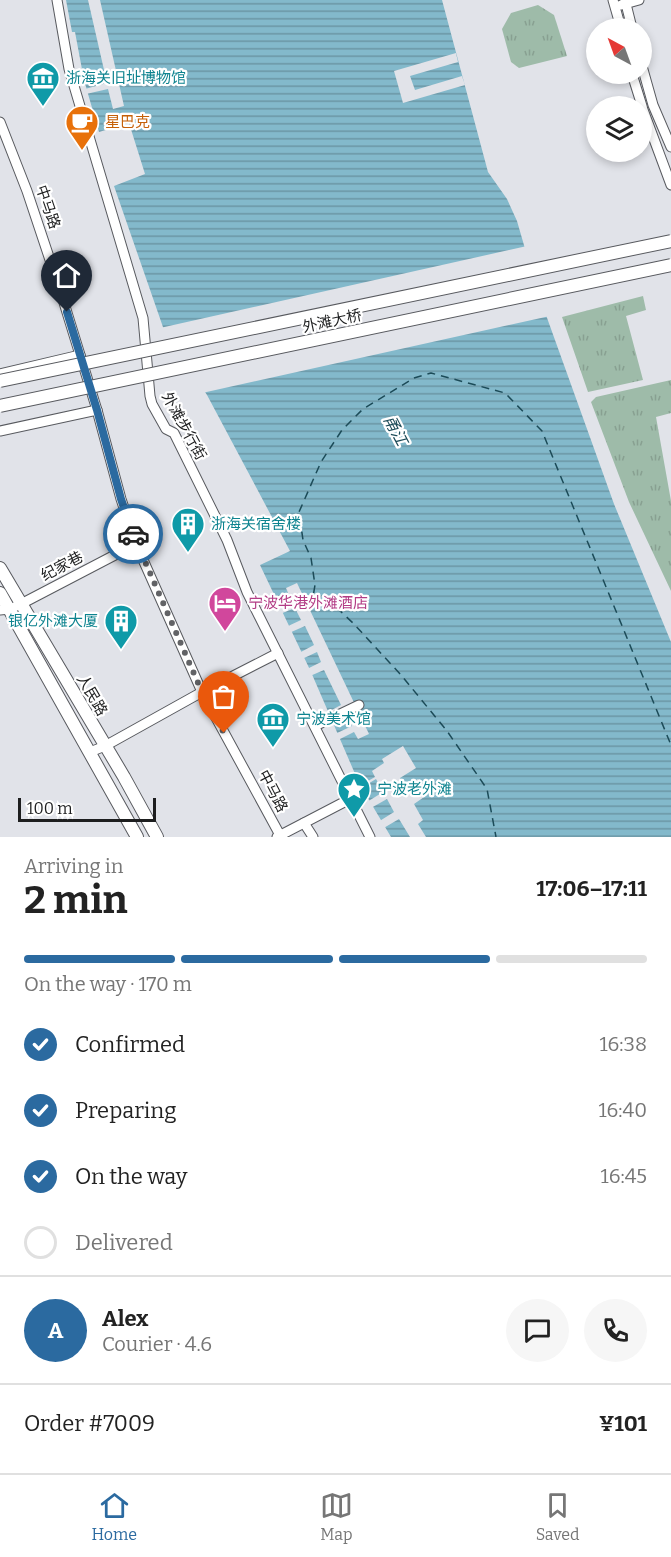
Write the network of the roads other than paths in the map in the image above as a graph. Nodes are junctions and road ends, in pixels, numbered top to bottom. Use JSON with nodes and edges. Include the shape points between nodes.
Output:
{"nodes":[{"id":1,"x":57,"y":0,"type":"edge"},
{"id":2,"x":639,"y":0,"type":"edge"},
{"id":3,"x":626,"y":2,"type":"edge"},
{"id":4,"x":614,"y":3,"type":"edge"},
{"id":5,"x":618,"y":18,"type":"edge"},
{"id":6,"x":630,"y":18,"type":"edge"},
{"id":7,"x":647,"y":84,"type":"edge"},
{"id":8,"x":0,"y":122,"type":"edge"},
{"id":9,"x":652,"y":134,"type":"edge"},
{"id":10,"x":671,"y":147,"type":"edge"},
{"id":11,"x":671,"y":185,"type":"edge"},
{"id":12,"x":671,"y":241,"type":"edge"},
{"id":13,"x":671,"y":265,"type":"edge"},
{"id":14,"x":80,"y":355,"type":"junction"},
{"id":15,"x":0,"y":374,"type":"edge"},
{"id":16,"x":0,"y":381,"type":"edge"},
{"id":17,"x":0,"y":406,"type":"edge"},
{"id":18,"x":97,"y":410,"type":"junction"},
{"id":19,"x":0,"y":431,"type":"edge"},
{"id":20,"x":136,"y":544,"type":"junction"},
{"id":21,"x":0,"y":568,"type":"edge"},
{"id":22,"x":0,"y":593,"type":"edge"},
{"id":23,"x":10,"y":608,"type":"edge"},
{"id":24,"x":278,"y":652,"type":"junction"},
{"id":25,"x":202,"y":692,"type":"junction"},
{"id":26,"x":359,"y":705,"type":"dead end"},
{"id":27,"x":315,"y":726,"type":"junction"},
{"id":28,"x":105,"y":746,"type":"junction"},
{"id":29,"x":90,"y":752,"type":"junction"},
{"id":30,"x":350,"y":799,"type":"junction"},
{"id":31,"x":304,"y":823,"type":"junction"},
{"id":32,"x":137,"y":837,"type":"edge"},
{"id":33,"x":157,"y":837,"type":"edge"},
{"id":34,"x":279,"y":837,"type":"edge"},
{"id":35,"x":313,"y":837,"type":"edge"},
{"id":36,"x":370,"y":837,"type":"edge"}],
"edges":[{"from":1,"to":24,"type":"street","name":"外滩步行街","via":[[69,69],[143,318],[152,404],[166,429],[174,433]]},
{"from":2,"to":3,"type":"street"},
{"from":3,"to":4,"type":"street"},
{"from":3,"to":6,"type":"street"},
{"from":4,"to":5,"type":"street"},
{"from":7,"to":10,"type":"street"},
{"from":8,"to":14,"type":"street","name":"中马路","via":[[27,191]]},
{"from":9,"to":11,"type":"street"},
{"from":12,"to":16,"type":"main road","name":"外滩大桥","bridge":true},
{"from":13,"to":17,"type":"main road","name":"外滩大桥","bridge":true},
{"from":14,"to":15,"type":"street"},
{"from":14,"to":18,"type":"street","name":"中马路"},
{"from":18,"to":19,"type":"street"},
{"from":18,"to":20,"type":"street","name":"中马路"},
{"from":20,"to":23,"type":"street","name":"纪家巷"},
{"from":20,"to":25,"type":"street","name":"中马路"},
{"from":21,"to":23,"type":"main road","name":"人民路"},
{"from":22,"to":23,"type":"main road","name":"人民路"},
{"from":23,"to":28,"type":"main road","name":"人民路"},
{"from":23,"to":29,"type":"main road","name":"人民路"},
{"from":24,"to":25,"type":"street"},
{"from":24,"to":27,"type":"street","name":"外滩步行街"},
{"from":25,"to":28,"type":"street"},
{"from":25,"to":34,"type":"street","name":"中马路"},
{"from":26,"to":27,"type":"street"},
{"from":27,"to":30,"type":"street","name":"外滩步行街"},
{"from":28,"to":29,"type":"street"},
{"from":28,"to":33,"type":"main road","name":"人民路"},
{"from":29,"to":32,"type":"main road","name":"人民路"},
{"from":30,"to":31,"type":"street"},
{"from":30,"to":36,"type":"street","name":"外滩步行街"},
{"from":31,"to":34,"type":"street"},
{"from":31,"to":35,"type":"street"}]}
